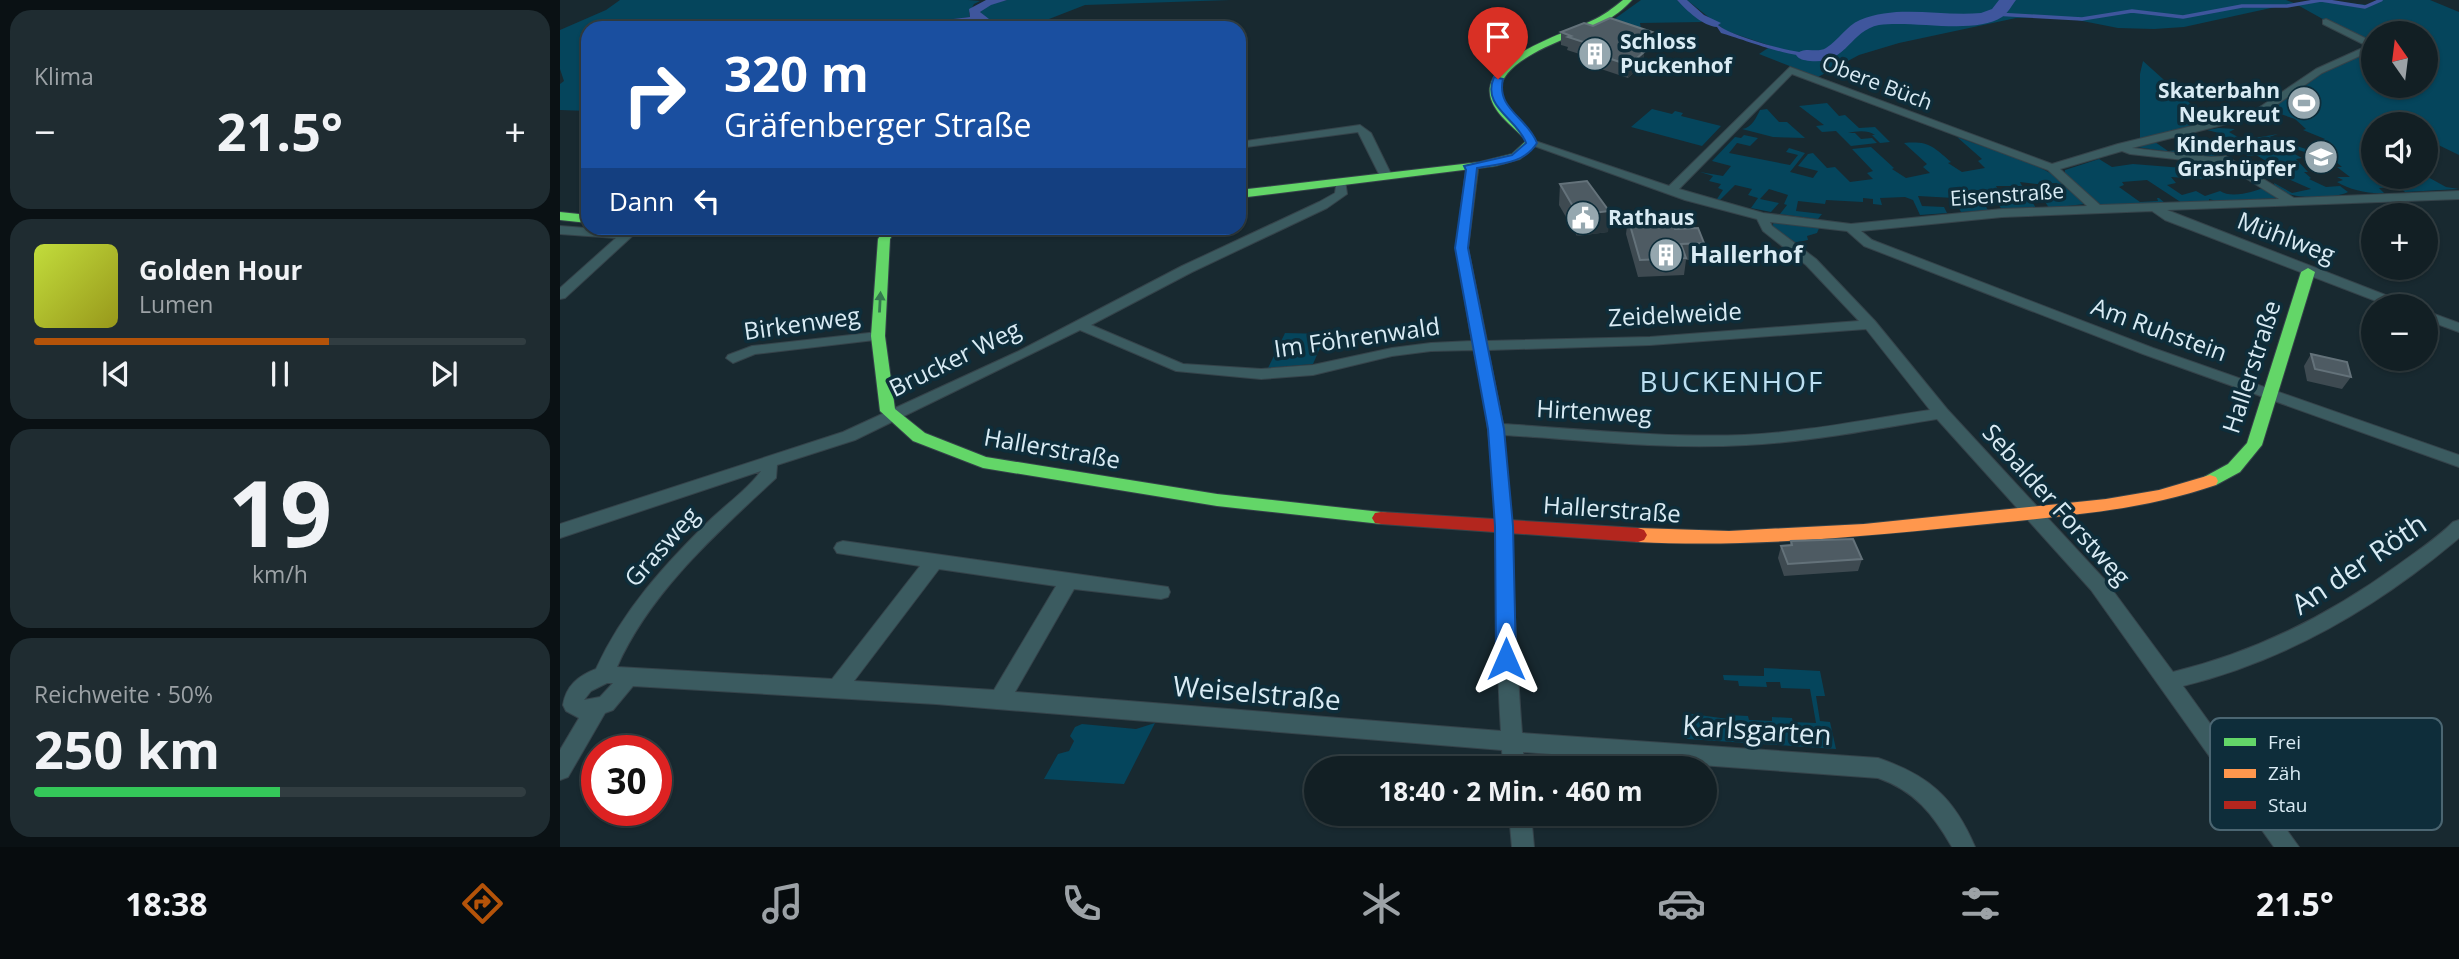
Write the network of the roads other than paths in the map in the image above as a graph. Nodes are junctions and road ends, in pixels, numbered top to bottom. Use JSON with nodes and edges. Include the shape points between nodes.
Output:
{"nodes":[{"id":1,"x":1628,"y":0,"type":"edge"},
{"id":2,"x":2326,"y":22,"type":"dead end"},
{"id":3,"x":2361,"y":41,"type":"edge"},
{"id":4,"x":2361,"y":52,"type":"edge"},
{"id":5,"x":1246,"y":144,"type":"edge"},
{"id":6,"x":2122,"y":146,"type":"junction"},
{"id":7,"x":1527,"y":148,"type":"junction"},
{"id":8,"x":1470,"y":166,"type":"junction"},
{"id":9,"x":2052,"y":168,"type":"junction"},
{"id":10,"x":1386,"y":176,"type":"junction"},
{"id":11,"x":1341,"y":182,"type":"junction"},
{"id":12,"x":1671,"y":191,"type":"junction"},
{"id":13,"x":1246,"y":193,"type":"edge"},
{"id":14,"x":2459,"y":195,"type":"edge"},
{"id":15,"x":2294,"y":203,"type":"junction"},
{"id":16,"x":2156,"y":208,"type":"junction"},
{"id":17,"x":2097,"y":209,"type":"junction"},
{"id":18,"x":560,"y":216,"type":"edge"},
{"id":19,"x":581,"y":218,"type":"edge"},
{"id":20,"x":1762,"y":218,"type":"junction"},
{"id":21,"x":1851,"y":228,"type":"junction"},
{"id":22,"x":560,"y":230,"type":"edge"},
{"id":23,"x":581,"y":230,"type":"edge"},
{"id":24,"x":626,"y":235,"type":"edge"},
{"id":25,"x":887,"y":235,"type":"edge"},
{"id":26,"x":2308,"y":272,"type":"junction"},
{"id":27,"x":2369,"y":294,"type":"edge"},
{"id":28,"x":560,"y":295,"type":"edge"},
{"id":29,"x":2438,"y":320,"type":"edge"},
{"id":30,"x":1870,"y":324,"type":"junction"},
{"id":31,"x":1080,"y":325,"type":"junction"},
{"id":32,"x":2459,"y":328,"type":"edge"},
{"id":33,"x":878,"y":336,"type":"junction"},
{"id":34,"x":1481,"y":345,"type":"junction"},
{"id":35,"x":733,"y":358,"type":"dead end"},
{"id":36,"x":2271,"y":395,"type":"junction"},
{"id":37,"x":1941,"y":413,"type":"junction"},
{"id":38,"x":892,"y":417,"type":"junction"},
{"id":39,"x":1496,"y":429,"type":"junction"},
{"id":40,"x":2459,"y":461,"type":"edge"},
{"id":41,"x":769,"y":464,"type":"junction"},
{"id":42,"x":2034,"y":512,"type":"junction"},
{"id":43,"x":1504,"y":526,"type":"junction"},
{"id":44,"x":2459,"y":527,"type":"edge"},
{"id":45,"x":560,"y":531,"type":"edge"},
{"id":46,"x":843,"y":548,"type":"dead end"},
{"id":47,"x":934,"y":562,"type":"junction"},
{"id":48,"x":1069,"y":581,"type":"junction"},
{"id":49,"x":1161,"y":592,"type":"dead end"},
{"id":50,"x":612,"y":676,"type":"junction"},
{"id":51,"x":2167,"y":682,"type":"junction"},
{"id":52,"x":836,"y":689,"type":"junction"},
{"id":53,"x":999,"y":701,"type":"junction"},
{"id":54,"x":566,"y":702,"type":"edge"},
{"id":55,"x":597,"y":708,"type":"junction"},
{"id":56,"x":1511,"y":741,"type":"junction"},
{"id":57,"x":2210,"y":741,"type":"edge"},
{"id":58,"x":1513,"y":756,"type":"edge"},
{"id":59,"x":560,"y":770,"type":"edge"},
{"id":60,"x":1521,"y":826,"type":"edge"},
{"id":61,"x":2276,"y":830,"type":"edge"},
{"id":62,"x":1523,"y":847,"type":"edge"},
{"id":63,"x":1964,"y":847,"type":"edge"},
{"id":64,"x":2288,"y":847,"type":"edge"}],
"edges":[{"from":1,"to":7,"type":"street","via":[[1595,22],[1529,53],[1501,74],[1497,99],[1528,134]]},
{"from":2,"to":3,"type":"street"},
{"from":4,"to":6,"type":"street","via":[[2319,71],[2258,113]]},
{"from":5,"to":10,"type":"street","via":[[1360,128]]},
{"from":6,"to":9,"type":"street"},
{"from":6,"to":15,"type":"street","via":[[2130,151],[2222,158]]},
{"from":7,"to":8,"type":"street","via":[[1505,160]]},
{"from":7,"to":12,"type":"street","name":"Eisenstraße","via":[[1569,155]]},
{"from":8,"to":10,"type":"street"},
{"from":8,"to":34,"type":"street","via":[[1462,248]]},
{"from":9,"to":12,"type":"street","name":"Obere Büch","via":[[1790,70]]},
{"from":9,"to":17,"type":"street","name":"Obere Büch"},
{"from":10,"to":11,"type":"street"},
{"from":11,"to":13,"type":"street"},
{"from":11,"to":31,"type":"street","name":"Brucker Weg","via":[[1341,194],[1324,205]]},
{"from":12,"to":20,"type":"street","name":"Eisenstraße"},
{"from":14,"to":15,"type":"street","name":"Eisenstraße"},
{"from":15,"to":16,"type":"street","name":"Eisenstraße"},
{"from":16,"to":17,"type":"street","name":"Eisenstraße"},
{"from":16,"to":26,"type":"street","name":"Mühlweg","via":[[2169,218]]},
{"from":17,"to":21,"type":"street","name":"Eisenstraße"},
{"from":18,"to":19,"type":"street"},
{"from":20,"to":21,"type":"street","name":"Eisenstraße"},
{"from":20,"to":30,"type":"street","name":"Sebalder Forstweg","via":[[1767,229],[1819,269]]},
{"from":21,"to":36,"type":"street","name":"Am Ruhstein","via":[[1868,243],[1923,265]]},
{"from":22,"to":23,"type":"street"},
{"from":24,"to":28,"type":"street"},
{"from":33,"to":25,"type":"street","one_way":true},
{"from":26,"to":27,"type":"street","name":"Mühlweg"},
{"from":26,"to":36,"type":"street","name":"Hallerstraße"},
{"from":29,"to":32,"type":"street"},
{"from":30,"to":34,"type":"street","name":"Zeidelweide","via":[[1650,341]]},
{"from":30,"to":37,"type":"street","name":"Sebalder Forstweg"},
{"from":31,"to":34,"type":"street","name":"Im Föhrenwald","via":[[1181,368],[1234,374],[1313,370],[1405,350]]},
{"from":31,"to":38,"type":"street","name":"Brucker Weg"},
{"from":33,"to":35,"type":"street","name":"Birkenweg","via":[[752,350]]},
{"from":33,"to":38,"type":"street"},
{"from":34,"to":39,"type":"street"},
{"from":36,"to":40,"type":"street","name":"Am Ruhstein"},
{"from":36,"to":42,"type":"street","name":"Hallerstraße","via":[[2254,444],[2234,468],[2214,480],[2180,493]]},
{"from":37,"to":39,"type":"street","name":"Hirtenweg","via":[[1746,440]]},
{"from":37,"to":42,"type":"street","name":"Sebalder Forstweg"},
{"from":38,"to":41,"type":"street","name":"Brucker Weg"},
{"from":38,"to":43,"type":"street","name":"Hallerstraße","via":[[918,436],[983,463],[1217,500]]},
{"from":39,"to":43,"type":"street"},
{"from":41,"to":45,"type":"street","name":"Brucker Weg"},
{"from":41,"to":50,"type":"street","name":"Grasweg","via":[[770,474],[708,533],[650,598],[610,655]]},
{"from":42,"to":43,"type":"street","name":"Hallerstraße","via":[[1778,538],[1693,539]]},
{"from":42,"to":51,"type":"street","name":"Sebalder Forstweg","via":[[2098,585]]},
{"from":43,"to":56,"type":"street"},
{"from":44,"to":51,"type":"street","name":"An der Röth","via":[[2386,586],[2315,630],[2245,659]]},
{"from":46,"to":47,"type":"street"},
{"from":47,"to":48,"type":"street"},
{"from":47,"to":52,"type":"street"},
{"from":48,"to":49,"type":"street"},
{"from":48,"to":53,"type":"street"},
{"from":50,"to":52,"type":"street","name":"Weiselstraße"},
{"from":50,"to":54,"type":"street","name":"Grasweg","via":[[580,688]]},
{"from":50,"to":55,"type":"street","name":"Grasweg","via":[[623,686]]},
{"from":51,"to":57,"type":"street","name":"Sebalder Forstweg"},
{"from":52,"to":53,"type":"street","name":"Weiselstraße"},
{"from":53,"to":56,"type":"street","name":"Weiselstraße"},
{"from":54,"to":55,"type":"street","name":"Grasweg","via":[[581,710]]},
{"from":55,"to":59,"type":"street","name":"Grasweg"},
{"from":56,"to":58,"type":"street"},
{"from":56,"to":63,"type":"street","name":"Karlsgarten","via":[[1878,768],[1902,775],[1928,791]]},
{"from":60,"to":62,"type":"street"},
{"from":61,"to":64,"type":"street","name":"Sebalder Forstweg"}]}
